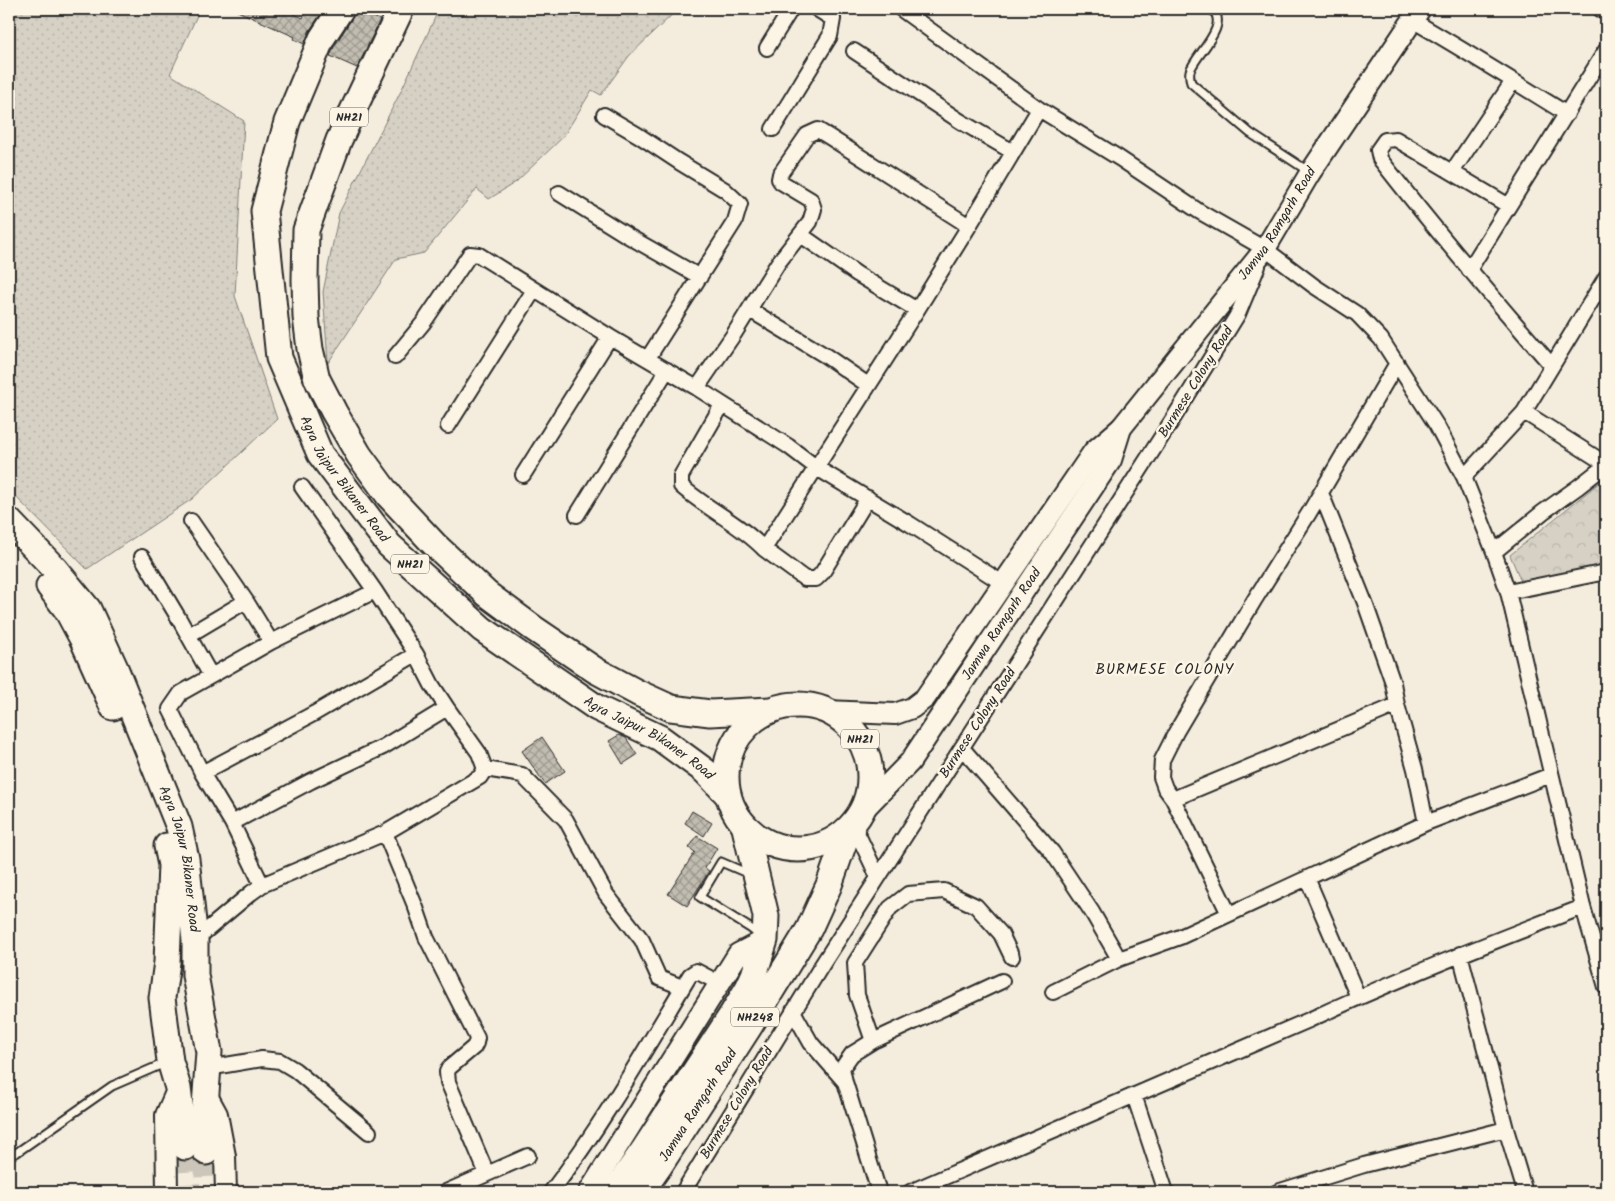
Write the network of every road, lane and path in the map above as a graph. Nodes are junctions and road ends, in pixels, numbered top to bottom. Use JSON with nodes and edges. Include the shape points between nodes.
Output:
{"nodes":[{"id":1,"x":340,"y":9,"type":"edge"},
{"id":2,"x":401,"y":9,"type":"edge"},
{"id":3,"x":791,"y":9,"type":"edge"},
{"id":4,"x":817,"y":9,"type":"edge"},
{"id":5,"x":901,"y":9,"type":"edge"},
{"id":6,"x":1211,"y":9,"type":"edge"},
{"id":7,"x":1600,"y":9,"type":"edge"},
{"id":8,"x":1606,"y":12,"type":"edge"},
{"id":9,"x":1416,"y":14,"type":"edge"},
{"id":10,"x":766,"y":48,"type":"dead end"},
{"id":11,"x":1606,"y":50,"type":"edge"},
{"id":12,"x":854,"y":51,"type":"dead end"},
{"id":13,"x":1513,"y":81,"type":"junction"},
{"id":14,"x":1039,"y":109,"type":"junction"},
{"id":15,"x":1567,"y":114,"type":"junction"},
{"id":16,"x":604,"y":115,"type":"dead end"},
{"id":17,"x":773,"y":129,"type":"dead end"},
{"id":18,"x":1013,"y":152,"type":"junction"},
{"id":19,"x":1452,"y":172,"type":"junction"},
{"id":20,"x":1310,"y":173,"type":"junction"},
{"id":21,"x":559,"y":193,"type":"dead end"},
{"id":22,"x":1509,"y":206,"type":"junction"},
{"id":23,"x":969,"y":226,"type":"junction"},
{"id":24,"x":801,"y":235,"type":"junction"},
{"id":25,"x":1265,"y":249,"type":"junction"},
{"id":26,"x":1469,"y":270,"type":"junction"},
{"id":27,"x":700,"y":277,"type":"junction"},
{"id":28,"x":1606,"y":278,"type":"edge"},
{"id":29,"x":534,"y":290,"type":"junction"},
{"id":30,"x":750,"y":310,"type":"junction"},
{"id":31,"x":917,"y":310,"type":"junction"},
{"id":32,"x":610,"y":337,"type":"junction"},
{"id":33,"x":394,"y":357,"type":"dead end"},
{"id":34,"x":648,"y":358,"type":"junction"},
{"id":35,"x":1397,"y":364,"type":"junction"},
{"id":36,"x":1552,"y":366,"type":"junction"},
{"id":37,"x":667,"y":370,"type":"junction"},
{"id":38,"x":868,"y":386,"type":"junction"},
{"id":39,"x":697,"y":388,"type":"junction"},
{"id":40,"x":722,"y":405,"type":"junction"},
{"id":41,"x":1524,"y":412,"type":"junction"},
{"id":42,"x":448,"y":426,"type":"dead end"},
{"id":43,"x":1121,"y":428,"type":"junction"},
{"id":44,"x":1606,"y":464,"type":"edge"},
{"id":45,"x":817,"y":468,"type":"junction"},
{"id":46,"x":523,"y":474,"type":"dead end"},
{"id":47,"x":1464,"y":478,"type":"junction"},
{"id":48,"x":302,"y":487,"type":"dead end"},
{"id":49,"x":1321,"y":493,"type":"junction"},
{"id":50,"x":868,"y":498,"type":"junction"},
{"id":51,"x":577,"y":515,"type":"dead end"},
{"id":52,"x":9,"y":521,"type":"edge"},
{"id":53,"x":191,"y":521,"type":"dead end"},
{"id":54,"x":9,"y":541,"type":"edge"},
{"id":55,"x":764,"y":549,"type":"junction"},
{"id":56,"x":1494,"y":552,"type":"junction"},
{"id":57,"x":142,"y":557,"type":"dead end"},
{"id":58,"x":1606,"y":572,"type":"edge"},
{"id":59,"x":1004,"y":584,"type":"junction"},
{"id":60,"x":375,"y":591,"type":"junction"},
{"id":61,"x":1508,"y":592,"type":"junction"},
{"id":62,"x":246,"y":601,"type":"junction"},
{"id":63,"x":188,"y":635,"type":"junction"},
{"id":64,"x":271,"y":642,"type":"junction"},
{"id":65,"x":416,"y":654,"type":"junction"},
{"id":66,"x":211,"y":676,"type":"junction"},
{"id":67,"x":1396,"y":705,"type":"junction"},
{"id":68,"x":447,"y":708,"type":"junction"},
{"id":69,"x":771,"y":710,"type":"junction"},
{"id":70,"x":827,"y":711,"type":"junction"},
{"id":71,"x":962,"y":748,"type":"junction"},
{"id":72,"x":484,"y":769,"type":"junction"},
{"id":73,"x":202,"y":773,"type":"junction"},
{"id":74,"x":1551,"y":775,"type":"junction"},
{"id":75,"x":728,"y":795,"type":"junction"},
{"id":76,"x":1173,"y":799,"type":"junction"},
{"id":77,"x":855,"y":821,"type":"junction"},
{"id":78,"x":232,"y":823,"type":"junction"},
{"id":79,"x":1426,"y":824,"type":"junction"},
{"id":80,"x":745,"y":828,"type":"junction"},
{"id":81,"x":385,"y":833,"type":"junction"},
{"id":82,"x":757,"y":877,"type":"junction"},
{"id":83,"x":878,"y":877,"type":"junction"},
{"id":84,"x":1306,"y":878,"type":"junction"},
{"id":85,"x":262,"y":885,"type":"junction"},
{"id":86,"x":179,"y":889,"type":"junction"},
{"id":87,"x":1583,"y":907,"type":"junction"},
{"id":88,"x":1229,"y":914,"type":"junction"},
{"id":89,"x":195,"y":940,"type":"junction"},
{"id":90,"x":765,"y":940,"type":"junction"},
{"id":91,"x":1460,"y":954,"type":"junction"},
{"id":92,"x":1012,"y":957,"type":"dead end"},
{"id":93,"x":1119,"y":959,"type":"junction"},
{"id":94,"x":195,"y":975,"type":"junction"},
{"id":95,"x":164,"y":976,"type":"junction"},
{"id":96,"x":1002,"y":981,"type":"dead end"},
{"id":97,"x":719,"y":983,"type":"junction"},
{"id":98,"x":682,"y":987,"type":"junction"},
{"id":99,"x":1606,"y":987,"type":"edge"},
{"id":100,"x":1053,"y":992,"type":"dead end"},
{"id":101,"x":1358,"y":997,"type":"junction"},
{"id":102,"x":793,"y":1012,"type":"junction"},
{"id":103,"x":873,"y":1041,"type":"junction"},
{"id":104,"x":170,"y":1061,"type":"junction"},
{"id":105,"x":206,"y":1080,"type":"junction"},
{"id":106,"x":845,"y":1082,"type":"junction"},
{"id":107,"x":178,"y":1088,"type":"junction"},
{"id":108,"x":1134,"y":1095,"type":"junction"},
{"id":109,"x":1506,"y":1129,"type":"junction"},
{"id":110,"x":369,"y":1132,"type":"dead end"},
{"id":111,"x":16,"y":1153,"type":"dead end"},
{"id":112,"x":528,"y":1156,"type":"dead end"},
{"id":113,"x":487,"y":1174,"type":"junction"},
{"id":114,"x":167,"y":1192,"type":"edge"},
{"id":115,"x":226,"y":1192,"type":"edge"},
{"id":116,"x":446,"y":1192,"type":"edge"},
{"id":117,"x":550,"y":1192,"type":"edge"},
{"id":118,"x":589,"y":1192,"type":"edge"},
{"id":119,"x":614,"y":1192,"type":"edge"},
{"id":120,"x":641,"y":1192,"type":"edge"},
{"id":121,"x":682,"y":1192,"type":"edge"},
{"id":122,"x":879,"y":1192,"type":"edge"},
{"id":123,"x":910,"y":1192,"type":"edge"},
{"id":124,"x":1166,"y":1192,"type":"edge"},
{"id":125,"x":1277,"y":1192,"type":"edge"},
{"id":126,"x":1525,"y":1192,"type":"edge"}],
"edges":[{"from":1,"to":75,"type":"highway","name":"Agra Jaipur Bikaner Road","number":"NH21","via":[[322,38],[287,122],[264,210],[278,358],[320,454],[389,546],[482,628],[597,708],[660,738],[705,771]]},
{"from":2,"to":69,"type":"highway","name":"Agra Jaipur Bikaner Road","number":"NH21","via":[[339,140],[306,230],[306,317],[310,349],[318,378],[334,412],[389,496],[487,594],[533,628],[595,670],[671,708],[710,712]]},
{"from":3,"to":10,"type":"street"},
{"from":4,"to":17,"type":"street","via":[[833,20],[830,36]]},
{"from":5,"to":14,"type":"street"},
{"from":6,"to":20,"type":"lane","via":[[1217,17],[1215,32],[1190,70],[1191,83],[1250,133]]},
{"from":7,"to":8,"type":"street"},
{"from":9,"to":13,"type":"street"},
{"from":9,"to":20,"type":"main road","name":"Jamwa Ramgarh Road"},
{"from":11,"to":15,"type":"street"},
{"from":12,"to":18,"type":"street"},
{"from":13,"to":15,"type":"street"},
{"from":13,"to":19,"type":"street"},
{"from":14,"to":18,"type":"street"},
{"from":14,"to":25,"type":"street","via":[[1200,212]]},
{"from":15,"to":22,"type":"street"},
{"from":16,"to":27,"type":"street","via":[[725,190],[740,204],[735,220]]},
{"from":18,"to":23,"type":"street"},
{"from":19,"to":22,"type":"street"},
{"from":19,"to":26,"type":"street","via":[[1396,139],[1385,140],[1378,150],[1380,159]]},
{"from":20,"to":25,"type":"main road","name":"Jamwa Ramgarh Road"},
{"from":21,"to":27,"type":"street"},
{"from":22,"to":26,"type":"street"},
{"from":23,"to":24,"type":"street","via":[[818,130],[807,135],[783,168],[779,179],[811,200],[814,209]]},
{"from":23,"to":31,"type":"street"},
{"from":24,"to":30,"type":"street","via":[[778,263]]},
{"from":24,"to":31,"type":"street"},
{"from":25,"to":35,"type":"street","via":[[1357,314],[1381,339]]},
{"from":25,"to":43,"type":"main road","name":"Jamwa Ramgarh Road"},
{"from":25,"to":71,"type":"street","name":"Burmese Colony Road","via":[[1238,314]]},
{"from":26,"to":36,"type":"street"},
{"from":27,"to":34,"type":"street"},
{"from":28,"to":36,"type":"street"},
{"from":29,"to":32,"type":"street"},
{"from":29,"to":33,"type":"street","via":[[479,255],[470,254],[424,322]]},
{"from":29,"to":42,"type":"street"},
{"from":30,"to":38,"type":"street"},
{"from":30,"to":39,"type":"street"},
{"from":31,"to":38,"type":"street"},
{"from":32,"to":34,"type":"street"},
{"from":32,"to":46,"type":"street"},
{"from":34,"to":37,"type":"street"},
{"from":35,"to":47,"type":"street","via":[[1437,426]]},
{"from":35,"to":49,"type":"street"},
{"from":36,"to":41,"type":"street"},
{"from":37,"to":39,"type":"street"},
{"from":37,"to":51,"type":"street"},
{"from":38,"to":45,"type":"street"},
{"from":39,"to":40,"type":"street"},
{"from":40,"to":45,"type":"street"},
{"from":40,"to":55,"type":"street","via":[[681,476],[681,486]]},
{"from":41,"to":44,"type":"street"},
{"from":41,"to":47,"type":"street"},
{"from":43,"to":59,"type":"main road","name":"Jamwa Ramgarh Road","via":[[1094,451]]},
{"from":43,"to":77,"type":"main road","name":"Jamwa Ramgarh Road","via":[[1111,460],[936,724],[910,762]]},
{"from":44,"to":56,"type":"street"},
{"from":45,"to":50,"type":"street"},
{"from":45,"to":55,"type":"street"},
{"from":47,"to":56,"type":"street"},
{"from":48,"to":60,"type":"street"},
{"from":49,"to":67,"type":"street","via":[[1365,603],[1393,683]]},
{"from":49,"to":76,"type":"street","via":[[1162,760],[1161,777]]},
{"from":50,"to":55,"type":"street","via":[[816,579],[805,579]]},
{"from":50,"to":59,"type":"street"},
{"from":52,"to":86,"type":"highway","name":"Agra Jaipur Bikaner Road","via":[[88,609],[179,827],[186,859]]},
{"from":53,"to":62,"type":"street"},
{"from":54,"to":86,"type":"highway","name":"Agra Jaipur Bikaner Road","via":[[67,610],[82,638],[162,821]]},
{"from":56,"to":61,"type":"street"},
{"from":57,"to":63,"type":"street"},
{"from":58,"to":61,"type":"street"},
{"from":59,"to":70,"type":"main road","name":"Jamwa Ramgarh Road","via":[[925,698],[912,708],[896,714]]},
{"from":60,"to":64,"type":"street"},
{"from":60,"to":65,"type":"street"},
{"from":61,"to":74,"type":"street"},
{"from":62,"to":63,"type":"street"},
{"from":62,"to":64,"type":"street"},
{"from":63,"to":66,"type":"street"},
{"from":64,"to":66,"type":"street"},
{"from":65,"to":68,"type":"street"},
{"from":65,"to":73,"type":"street"},
{"from":66,"to":73,"type":"street","via":[[181,693],[170,709]]},
{"from":67,"to":76,"type":"street"},
{"from":67,"to":79,"type":"street","via":[[1415,769]]},
{"from":68,"to":72,"type":"street","via":[[479,752]]},
{"from":68,"to":78,"type":"street","via":[[383,747]]},
{"from":69,"to":70,"type":"highway","number":"NH21","via":[[800,705]]},
{"from":69,"to":75,"type":"highway","number":"NH21","via":[[748,725],[731,748],[725,776]]},
{"from":70,"to":77,"type":"highway","number":"NH21","via":[[853,729],[867,750],[873,780]]},
{"from":71,"to":83,"type":"street","name":"Burmese Colony Road"},
{"from":71,"to":93,"type":"street","via":[[1052,852]]},
{"from":72,"to":81,"type":"street","via":[[480,777]]},
{"from":72,"to":98,"type":"street","via":[[522,775],[566,820],[606,894],[642,940],[659,978]]},
{"from":73,"to":78,"type":"street"},
{"from":74,"to":79,"type":"street"},
{"from":74,"to":87,"type":"street"},
{"from":75,"to":80,"type":"highway","number":"NH21"},
{"from":76,"to":88,"type":"street"},
{"from":77,"to":80,"type":"highway","number":"NH21","via":[[824,846],[796,851],[769,843]]},
{"from":77,"to":83,"type":"street"},
{"from":77,"to":120,"type":"highway","name":"Jamwa Ramgarh Road","number":"NH248","via":[[809,929]]},
{"from":78,"to":85,"type":"street"},
{"from":79,"to":84,"type":"street"},
{"from":80,"to":82,"type":"highway","number":"NH248"},
{"from":81,"to":85,"type":"street"},
{"from":81,"to":113,"type":"street","via":[[426,937],[476,1038],[474,1047],[449,1068],[448,1082]]},
{"from":82,"to":90,"type":"highway","number":"NH248","via":[[766,916]]},
{"from":82,"to":90,"type":"lane","via":[[721,862],[700,897]]},
{"from":83,"to":102,"type":"street","name":"Burmese Colony Road"},
{"from":84,"to":88,"type":"street"},
{"from":84,"to":101,"type":"street"},
{"from":85,"to":89,"type":"street"},
{"from":86,"to":89,"type":"highway","name":"Agra Jaipur Bikaner Road"},
{"from":86,"to":95,"type":"highway","name":"Agra Jaipur Bikaner Road"},
{"from":87,"to":91,"type":"street"},
{"from":87,"to":99,"type":"street"},
{"from":88,"to":93,"type":"street","via":[[1180,937]]},
{"from":89,"to":94,"type":"highway","name":"Agra Jaipur Bikaner Road"},
{"from":90,"to":97,"type":"main road","via":[[738,954]]},
{"from":90,"to":119,"type":"highway","number":"NH248","via":[[754,975],[731,1016]]},
{"from":91,"to":101,"type":"street"},
{"from":91,"to":109,"type":"street"},
{"from":92,"to":103,"type":"street","via":[[1001,934],[976,906],[944,891],[908,894],[890,908],[855,964],[857,995]]},
{"from":93,"to":100,"type":"street"},
{"from":94,"to":95,"type":"highway"},
{"from":94,"to":105,"type":"highway","name":"Agra Jaipur Bikaner Road","via":[[209,1052]]},
{"from":95,"to":104,"type":"highway","name":"Agra Jaipur Bikaner Road","via":[[162,998]]},
{"from":96,"to":103,"type":"street"},
{"from":97,"to":98,"type":"street","via":[[696,971]]},
{"from":97,"to":118,"type":"main road"},
{"from":98,"to":117,"type":"street","via":[[599,1123]]},
{"from":101,"to":108,"type":"street"},
{"from":102,"to":106,"type":"street","via":[[811,1043]]},
{"from":102,"to":121,"type":"street","name":"Burmese Colony Road"},
{"from":103,"to":106,"type":"street","via":[[852,1054],[842,1068]]},
{"from":104,"to":107,"type":"highway","name":"Agra Jaipur Bikaner Road"},
{"from":104,"to":111,"type":"lane","via":[[112,1086]]},
{"from":105,"to":107,"type":"highway","name":"Agra Jaipur Bikaner Road","via":[[204,1120],[195,1150]]},
{"from":105,"to":110,"type":"street","via":[[262,1059],[280,1061]]},
{"from":105,"to":115,"type":"main road","via":[[225,1156]]},
{"from":106,"to":122,"type":"street"},
{"from":107,"to":114,"type":"main road","via":[[166,1115]]},
{"from":108,"to":123,"type":"street"},
{"from":108,"to":124,"type":"street"},
{"from":109,"to":125,"type":"street","via":[[1364,1164]]},
{"from":109,"to":126,"type":"street"},
{"from":112,"to":113,"type":"street"},
{"from":113,"to":116,"type":"street"}]}
